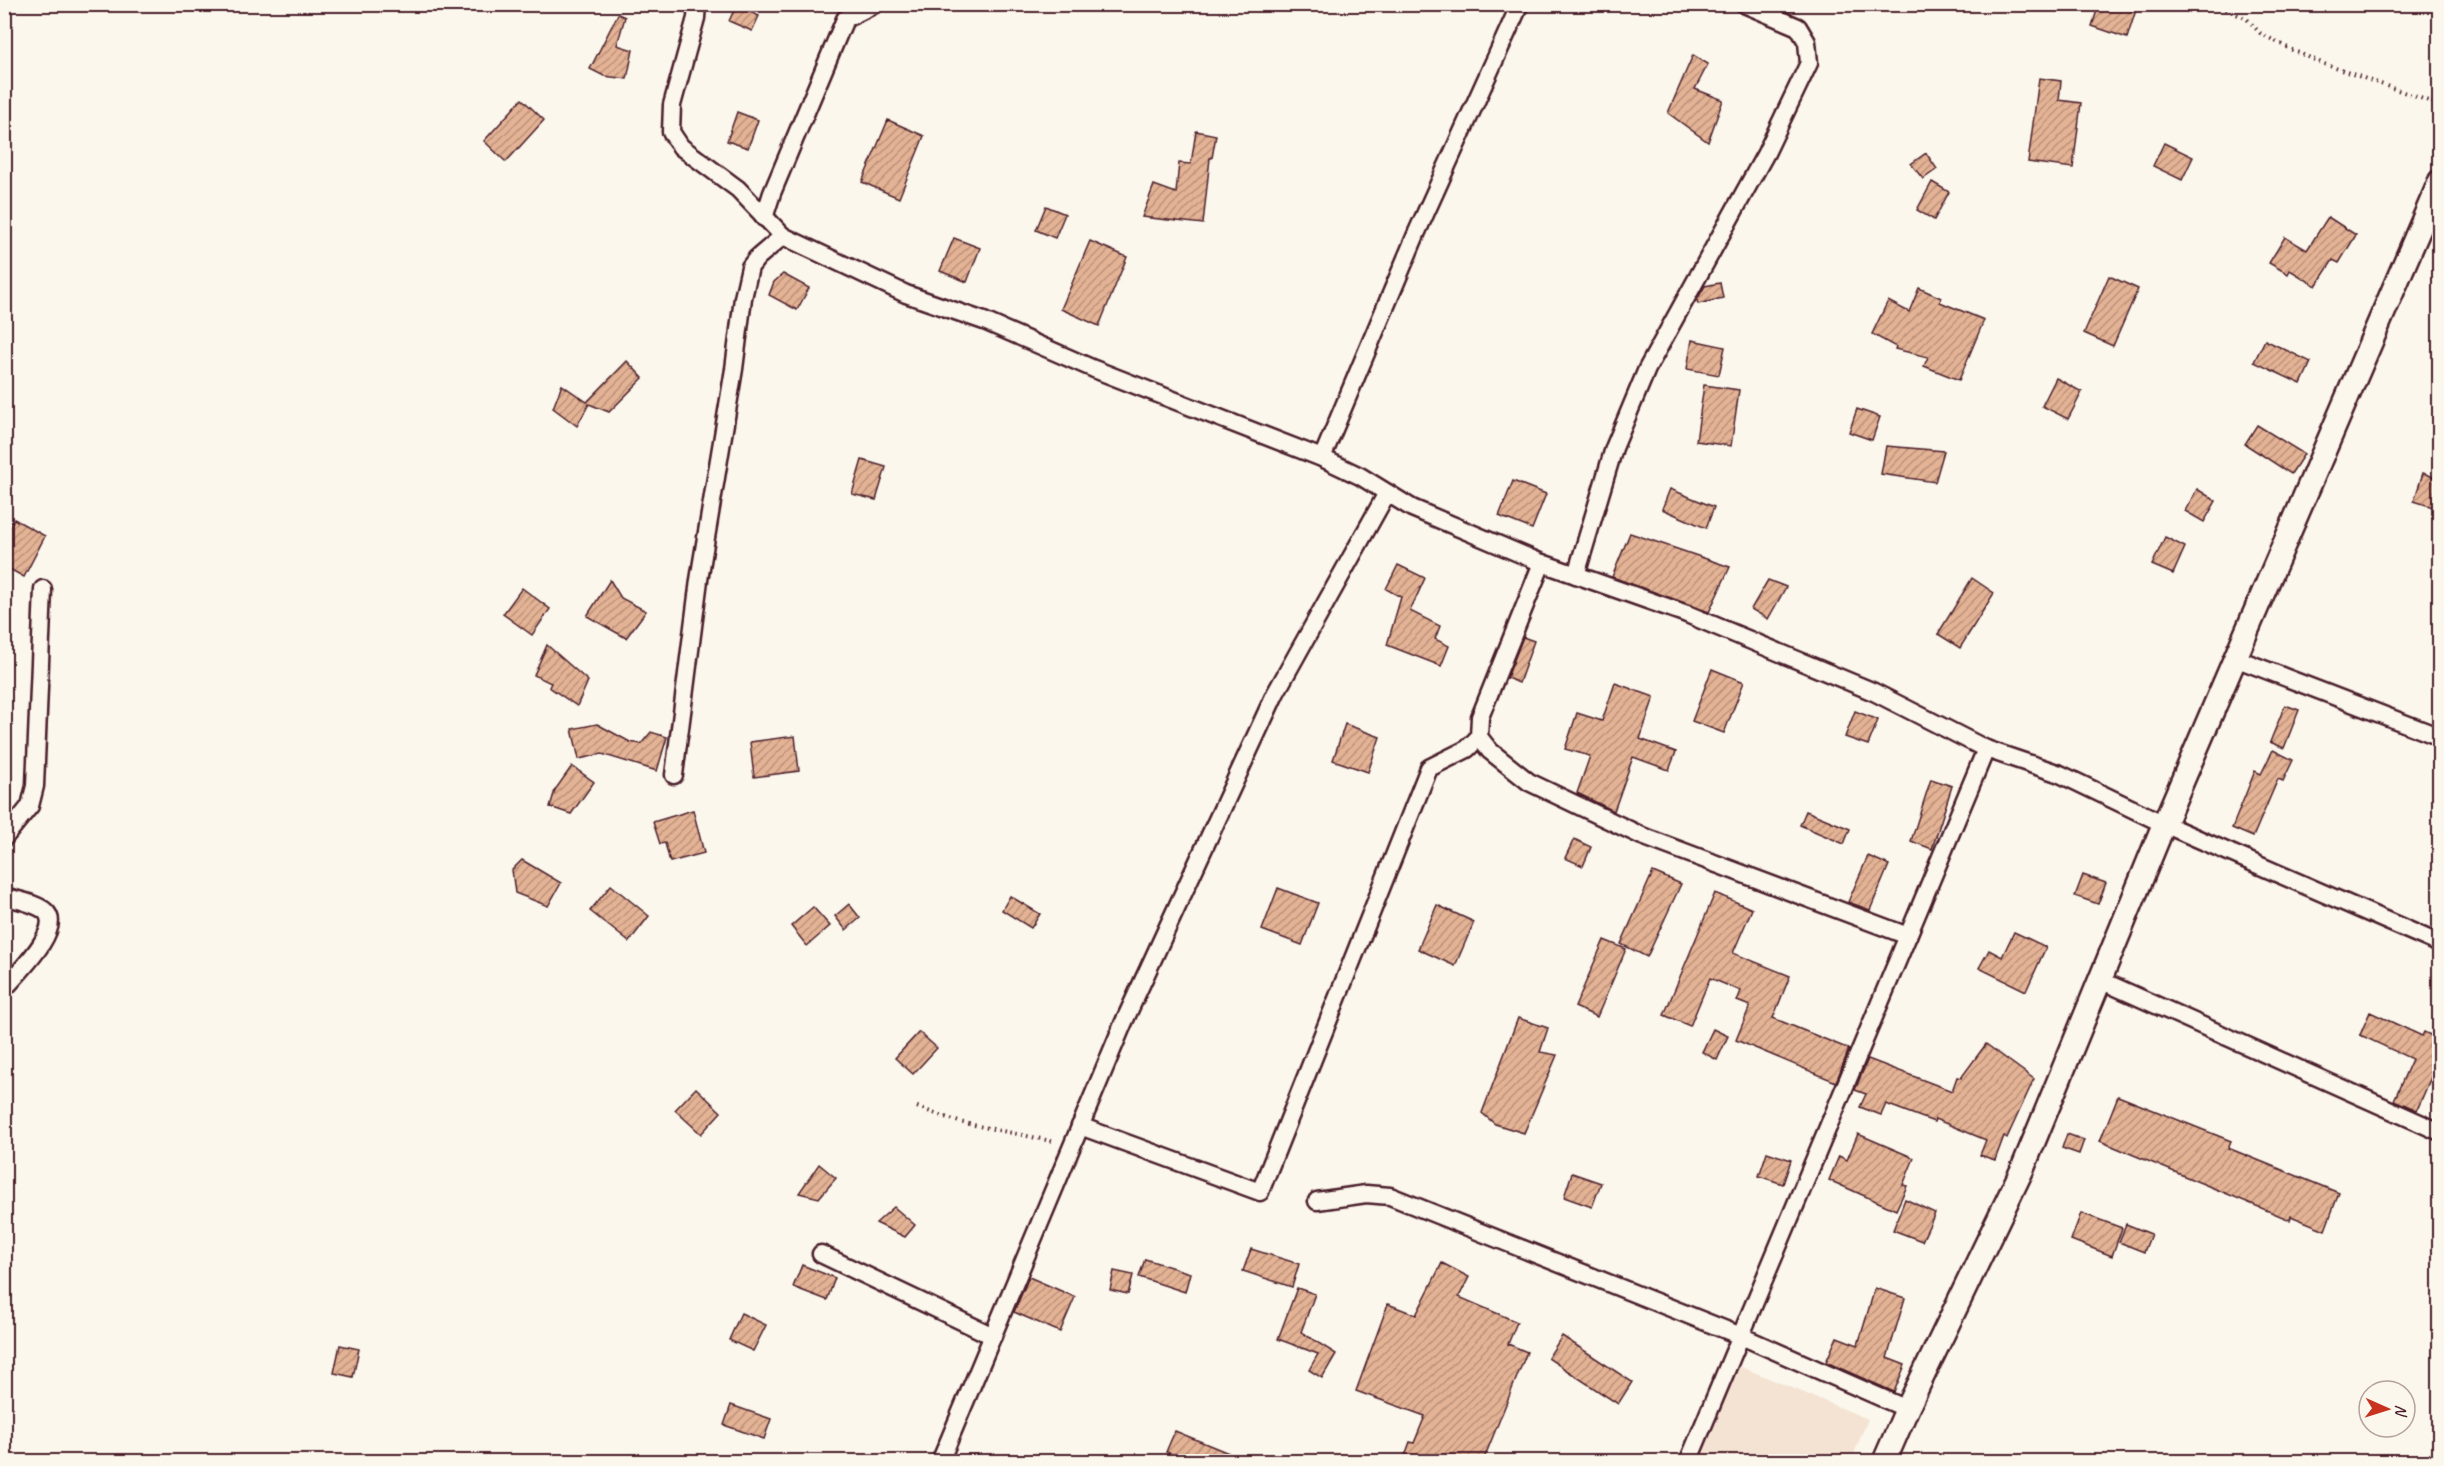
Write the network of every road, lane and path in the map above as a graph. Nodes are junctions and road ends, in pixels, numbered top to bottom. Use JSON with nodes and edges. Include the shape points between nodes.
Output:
{"nodes":[{"id":1,"x":697,"y":4,"type":"edge"},
{"id":2,"x":875,"y":4,"type":"edge"},
{"id":3,"x":1744,"y":4,"type":"edge"},
{"id":4,"x":2215,"y":4,"type":"edge"},
{"id":5,"x":1517,"y":7,"type":"edge"},
{"id":6,"x":2439,"y":105,"type":"edge"},
{"id":7,"x":2439,"y":181,"type":"edge"},
{"id":8,"x":764,"y":218,"type":"junction"},
{"id":9,"x":783,"y":236,"type":"junction"},
{"id":10,"x":1322,"y":458,"type":"junction"},
{"id":11,"x":1387,"y":493,"type":"junction"},
{"id":12,"x":1542,"y":563,"type":"junction"},
{"id":13,"x":1576,"y":575,"type":"junction"},
{"id":14,"x":43,"y":589,"type":"dead end"},
{"id":15,"x":2235,"y":658,"type":"junction"},
{"id":16,"x":1479,"y":737,"type":"junction"},
{"id":17,"x":2439,"y":738,"type":"edge"},
{"id":18,"x":1986,"y":749,"type":"junction"},
{"id":19,"x":674,"y":775,"type":"dead end"},
{"id":20,"x":2164,"y":824,"type":"junction"},
{"id":21,"x":4,"y":838,"type":"edge"},
{"id":22,"x":4,"y":896,"type":"edge"},
{"id":23,"x":1908,"y":936,"type":"junction"},
{"id":24,"x":2439,"y":944,"type":"edge"},
{"id":25,"x":2100,"y":980,"type":"junction"},
{"id":26,"x":4,"y":989,"type":"edge"},
{"id":27,"x":917,"y":1107,"type":"dead end"},
{"id":28,"x":1080,"y":1126,"type":"junction"},
{"id":29,"x":2439,"y":1132,"type":"edge"},
{"id":30,"x":1072,"y":1146,"type":"junction"},
{"id":31,"x":1317,"y":1202,"type":"dead end"},
{"id":32,"x":821,"y":1254,"type":"dead end"},
{"id":33,"x":993,"y":1336,"type":"junction"},
{"id":34,"x":1741,"y":1336,"type":"junction"},
{"id":35,"x":1906,"y":1408,"type":"junction"},
{"id":36,"x":940,"y":1461,"type":"edge"},
{"id":37,"x":1688,"y":1461,"type":"edge"},
{"id":38,"x":1884,"y":1461,"type":"edge"}],
"edges":[{"from":1,"to":8,"type":"street","via":[[672,105],[671,132],[681,147],[738,189]]},
{"from":2,"to":8,"type":"street","via":[[845,19]]},
{"from":3,"to":13,"type":"street","via":[[1798,27],[1808,42],[1809,63],[1766,153],[1647,369],[1614,448]]},
{"from":4,"to":6,"type":"path","via":[[2247,19],[2260,33],[2290,49]]},
{"from":5,"to":10,"type":"street","via":[[1416,232]]},
{"from":7,"to":15,"type":"main road"},
{"from":8,"to":9,"type":"street"},
{"from":9,"to":10,"type":"street","via":[[906,294],[984,321],[1094,369]]},
{"from":9,"to":19,"type":"street","via":[[750,267],[743,298],[699,580]]},
{"from":10,"to":11,"type":"street"},
{"from":11,"to":12,"type":"street","via":[[1412,508]]},
{"from":11,"to":28,"type":"street","via":[[1275,694]]},
{"from":12,"to":13,"type":"street"},
{"from":12,"to":16,"type":"street","via":[[1480,717]]},
{"from":13,"to":18,"type":"street","via":[[1687,614],[1874,692]]},
{"from":14,"to":21,"type":"street","via":[[34,786],[30,806]]},
{"from":15,"to":17,"type":"street"},
{"from":15,"to":20,"type":"main road"},
{"from":16,"to":23,"type":"street","via":[[1490,751],[1529,782],[1642,836]]},
{"from":16,"to":28,"type":"street","via":[[1467,749],[1429,768],[1260,1192]]},
{"from":18,"to":20,"type":"street","via":[[2060,774]]},
{"from":18,"to":23,"type":"street"},
{"from":20,"to":24,"type":"street"},
{"from":20,"to":25,"type":"main road"},
{"from":22,"to":26,"type":"street","via":[[44,910],[49,916],[48,936]]},
{"from":23,"to":34,"type":"street"},
{"from":25,"to":29,"type":"street"},
{"from":25,"to":35,"type":"main road","via":[[2022,1170]]},
{"from":27,"to":30,"type":"path","via":[[967,1124]]},
{"from":28,"to":30,"type":"street"},
{"from":30,"to":33,"type":"street"},
{"from":31,"to":34,"type":"street","via":[[1366,1194],[1390,1196]]},
{"from":32,"to":33,"type":"street"},
{"from":33,"to":36,"type":"street"},
{"from":34,"to":35,"type":"street"},
{"from":34,"to":37,"type":"street"},
{"from":35,"to":38,"type":"main road"}]}
